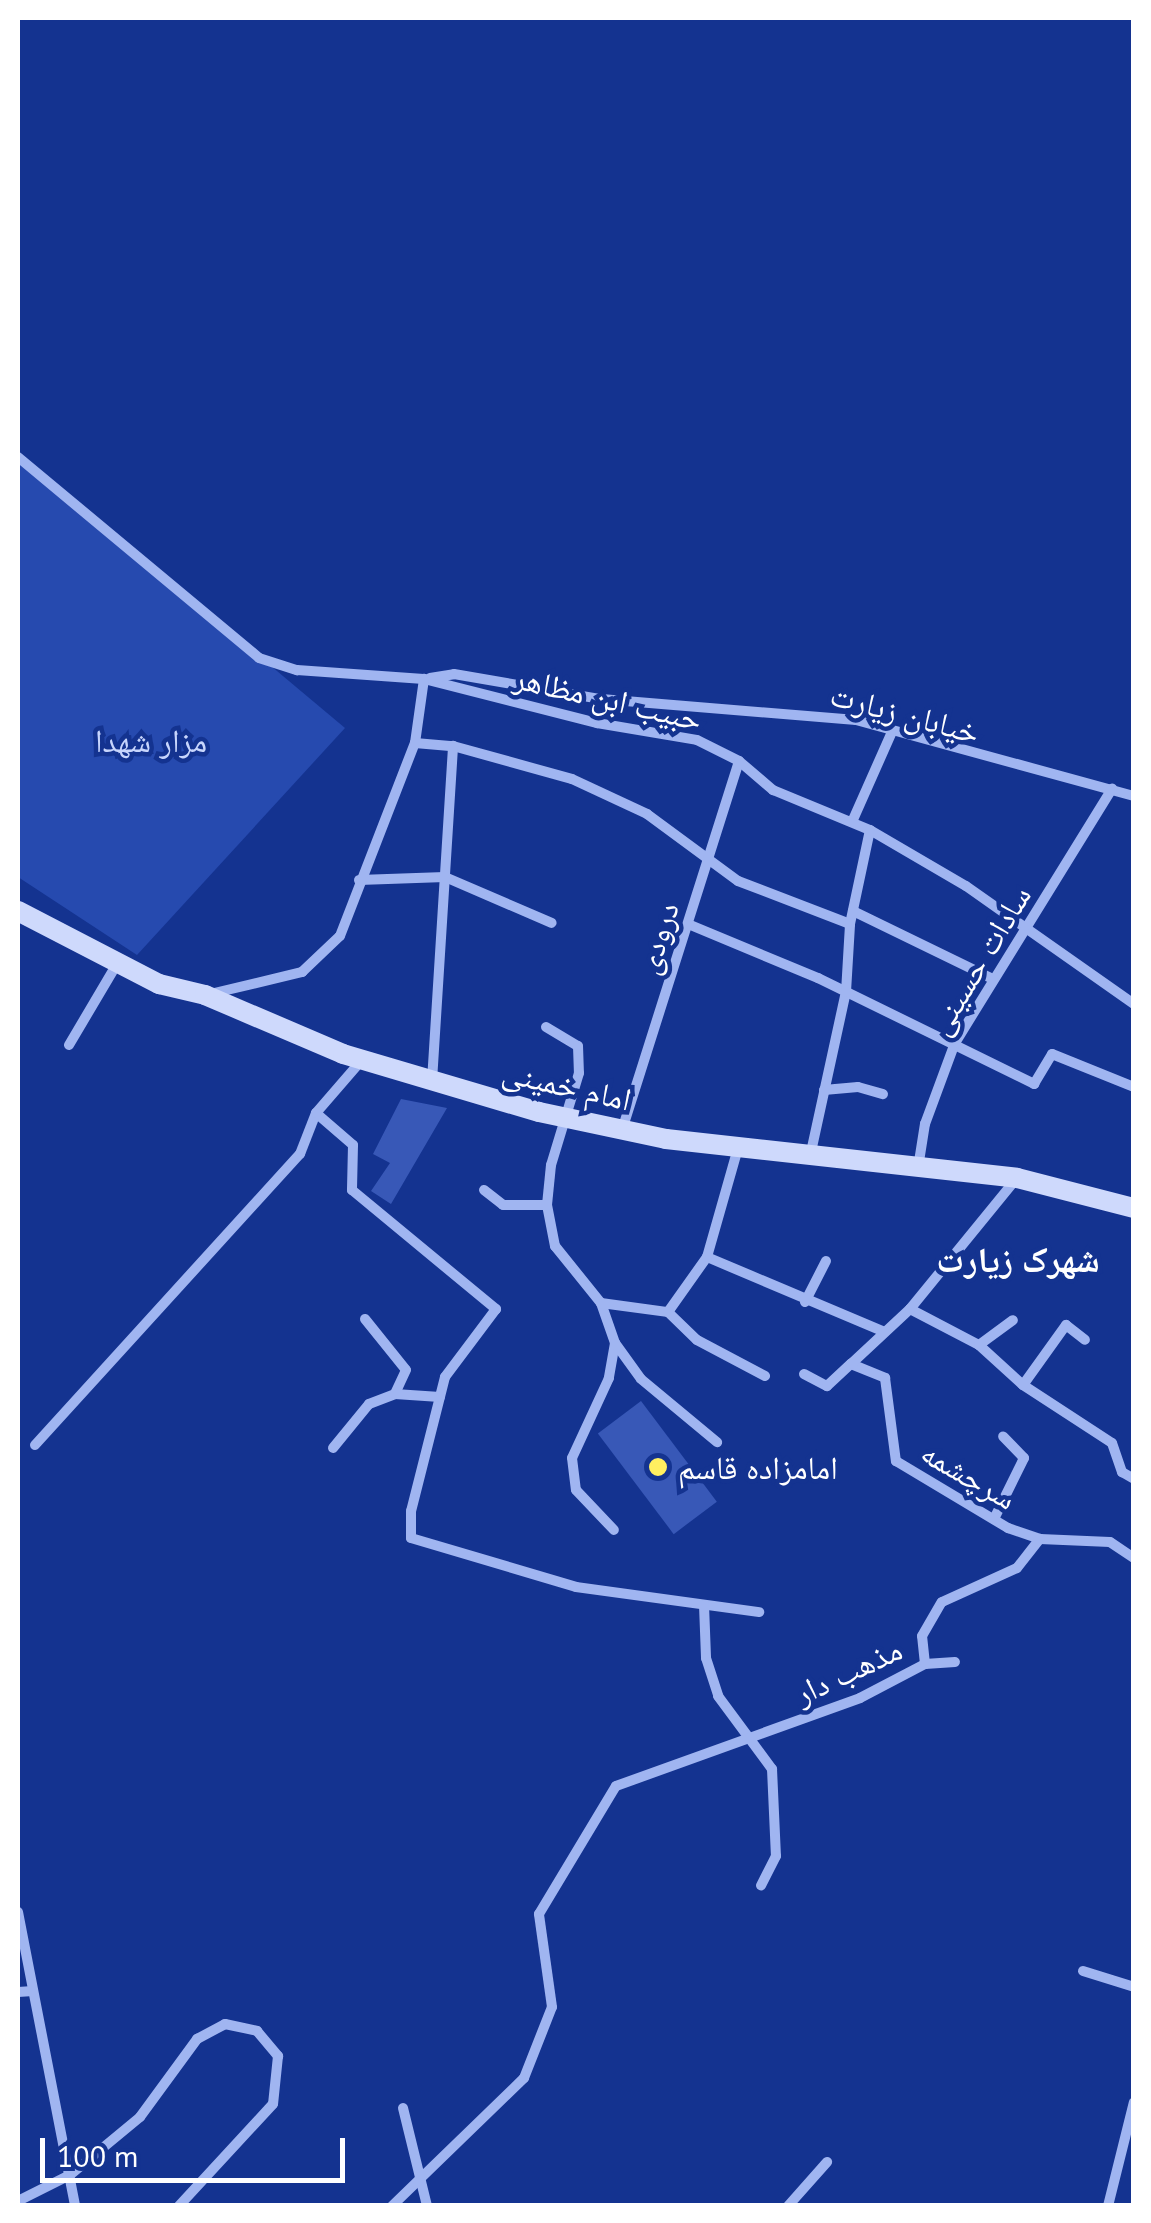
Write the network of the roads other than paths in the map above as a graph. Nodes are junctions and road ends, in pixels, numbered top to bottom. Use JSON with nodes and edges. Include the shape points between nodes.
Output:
{"nodes":[{"id":1,"x":18,"y":457,"type":"edge"},
{"id":2,"x":424,"y":679,"type":"junction"},
{"id":3,"x":891,"y":734,"type":"junction"},
{"id":4,"x":415,"y":742,"type":"junction"},
{"id":5,"x":453,"y":746,"type":"junction"},
{"id":6,"x":739,"y":761,"type":"junction"},
{"id":7,"x":1112,"y":788,"type":"junction"},
{"id":8,"x":1134,"y":796,"type":"edge"},
{"id":9,"x":852,"y":822,"type":"junction"},
{"id":10,"x":870,"y":830,"type":"junction"},
{"id":11,"x":707,"y":862,"type":"junction"},
{"id":12,"x":445,"y":876,"type":"junction"},
{"id":13,"x":359,"y":880,"type":"junction"},
{"id":14,"x":18,"y":910,"type":"edge"},
{"id":15,"x":852,"y":917,"type":"junction"},
{"id":16,"x":552,"y":923,"type":"dead end"},
{"id":17,"x":688,"y":924,"type":"junction"},
{"id":18,"x":1026,"y":927,"type":"junction"},
{"id":19,"x":118,"y":962,"type":"junction"},
{"id":20,"x":993,"y":979,"type":"junction"},
{"id":21,"x":846,"y":992,"type":"junction"},
{"id":22,"x":205,"y":996,"type":"junction"},
{"id":23,"x":1134,"y":1004,"type":"edge"},
{"id":24,"x":546,"y":1027,"type":"dead end"},
{"id":25,"x":955,"y":1043,"type":"junction"},
{"id":26,"x":69,"y":1045,"type":"dead end"},
{"id":27,"x":362,"y":1060,"type":"junction"},
{"id":28,"x":432,"y":1082,"type":"junction"},
{"id":29,"x":1134,"y":1087,"type":"edge"},
{"id":30,"x":824,"y":1090,"type":"junction"},
{"id":31,"x":883,"y":1094,"type":"dead end"},
{"id":32,"x":316,"y":1113,"type":"junction"},
{"id":33,"x":568,"y":1118,"type":"junction"},
{"id":34,"x":622,"y":1130,"type":"junction"},
{"id":35,"x":739,"y":1144,"type":"junction"},
{"id":36,"x":811,"y":1152,"type":"junction"},
{"id":37,"x":918,"y":1168,"type":"junction"},
{"id":38,"x":1016,"y":1178,"type":"junction"},
{"id":39,"x":484,"y":1190,"type":"dead end"},
{"id":40,"x":546,"y":1205,"type":"junction"},
{"id":41,"x":1134,"y":1208,"type":"edge"},
{"id":42,"x":707,"y":1257,"type":"junction"},
{"id":43,"x":826,"y":1261,"type":"dead end"},
{"id":44,"x":806,"y":1302,"type":"junction"},
{"id":45,"x":601,"y":1303,"type":"junction"},
{"id":46,"x":910,"y":1310,"type":"junction"},
{"id":47,"x":668,"y":1312,"type":"junction"},
{"id":48,"x":366,"y":1319,"type":"dead end"},
{"id":49,"x":1014,"y":1320,"type":"dead end"},
{"id":50,"x":882,"y":1331,"type":"junction"},
{"id":51,"x":1085,"y":1340,"type":"dead end"},
{"id":52,"x":615,"y":1343,"type":"junction"},
{"id":53,"x":979,"y":1345,"type":"junction"},
{"id":54,"x":851,"y":1364,"type":"junction"},
{"id":55,"x":804,"y":1374,"type":"dead end"},
{"id":56,"x":765,"y":1376,"type":"dead end"},
{"id":57,"x":1023,"y":1386,"type":"junction"},
{"id":58,"x":395,"y":1394,"type":"junction"},
{"id":59,"x":440,"y":1396,"type":"junction"},
{"id":60,"x":1002,"y":1436,"type":"dead end"},
{"id":61,"x":717,"y":1442,"type":"dead end"},
{"id":62,"x":35,"y":1445,"type":"dead end"},
{"id":63,"x":333,"y":1448,"type":"dead end"},
{"id":64,"x":1134,"y":1479,"type":"edge"},
{"id":65,"x":994,"y":1519,"type":"junction"},
{"id":66,"x":614,"y":1530,"type":"dead end"},
{"id":67,"x":1040,"y":1539,"type":"junction"},
{"id":68,"x":1134,"y":1558,"type":"edge"},
{"id":69,"x":704,"y":1605,"type":"junction"},
{"id":70,"x":758,"y":1612,"type":"dead end"},
{"id":71,"x":956,"y":1662,"type":"dead end"},
{"id":72,"x":925,"y":1664,"type":"junction"},
{"id":73,"x":746,"y":1740,"type":"junction"},
{"id":74,"x":761,"y":1884,"type":"dead end"},
{"id":75,"x":18,"y":1912,"type":"edge"},
{"id":76,"x":1083,"y":1971,"type":"dead end"},
{"id":77,"x":1134,"y":1988,"type":"edge"},
{"id":78,"x":33,"y":1991,"type":"junction"},
{"id":79,"x":18,"y":1992,"type":"edge"},
{"id":80,"x":1134,"y":2102,"type":"edge"},
{"id":81,"x":403,"y":2108,"type":"dead end"},
{"id":82,"x":827,"y":2162,"type":"dead end"},
{"id":83,"x":419,"y":2174,"type":"junction"},
{"id":84,"x":70,"y":2175,"type":"junction"},
{"id":85,"x":18,"y":2201,"type":"edge"},
{"id":86,"x":76,"y":2206,"type":"edge"},
{"id":87,"x":180,"y":2206,"type":"edge"},
{"id":88,"x":392,"y":2206,"type":"edge"},
{"id":89,"x":427,"y":2206,"type":"edge"},
{"id":90,"x":788,"y":2206,"type":"edge"},
{"id":91,"x":1108,"y":2206,"type":"edge"}],
"edges":[{"from":1,"to":2,"type":"street","via":[[259,658],[297,670]]},
{"from":2,"to":3,"type":"street","name":"خیابان زیارت","via":[[454,674],[601,699],[788,711],[856,720]]},
{"from":2,"to":4,"type":"street"},
{"from":2,"to":6,"type":"street","name":"حبیب ابن مظاهر","via":[[597,723],[697,740]]},
{"from":3,"to":7,"type":"street","name":"خیابان زیارت"},
{"from":3,"to":9,"type":"street"},
{"from":4,"to":5,"type":"street"},
{"from":4,"to":13,"type":"street"},
{"from":5,"to":11,"type":"street","via":[[572,779],[647,814]]},
{"from":5,"to":12,"type":"street"},
{"from":6,"to":9,"type":"street","name":"حبیب ابن مظاهر","via":[[773,790]]},
{"from":6,"to":11,"type":"street","name":"درودی"},
{"from":7,"to":8,"type":"street","name":"خیابان زیارت"},
{"from":7,"to":18,"type":"street","name":"سادات حسینی"},
{"from":9,"to":10,"type":"street","name":"حبیب ابن مظاهر"},
{"from":10,"to":15,"type":"street"},
{"from":10,"to":18,"type":"street","name":"حبیب ابن مظاهر"},
{"from":11,"to":15,"type":"street","via":[[738,881]]},
{"from":11,"to":17,"type":"street","name":"درودی"},
{"from":12,"to":13,"type":"street"},
{"from":12,"to":16,"type":"street"},
{"from":12,"to":28,"type":"street"},
{"from":13,"to":22,"type":"street","via":[[340,936],[302,972]]},
{"from":14,"to":19,"type":"street","name":"امام خمینی"},
{"from":15,"to":20,"type":"street"},
{"from":15,"to":21,"type":"street"},
{"from":17,"to":21,"type":"street"},
{"from":17,"to":34,"type":"street","name":"درودی"},
{"from":18,"to":20,"type":"street","name":"سادات حسینی"},
{"from":18,"to":23,"type":"street","name":"حبیب ابن مظاهر"},
{"from":19,"to":22,"type":"street","name":"امام خمینی","via":[[159,984]]},
{"from":19,"to":26,"type":"street"},
{"from":20,"to":25,"type":"street","name":"سادات حسینی"},
{"from":21,"to":25,"type":"street"},
{"from":21,"to":30,"type":"street"},
{"from":22,"to":27,"type":"street","name":"امام خمینی"},
{"from":24,"to":33,"type":"street","via":[[578,1046]]},
{"from":25,"to":29,"type":"street","via":[[1034,1084],[1052,1054]]},
{"from":25,"to":37,"type":"street","name":"سادات حسینی"},
{"from":27,"to":28,"type":"street","name":"امام خمینی"},
{"from":27,"to":32,"type":"street"},
{"from":28,"to":33,"type":"street","name":"امام خمینی"},
{"from":30,"to":31,"type":"street","via":[[858,1086]]},
{"from":30,"to":36,"type":"street"},
{"from":32,"to":59,"type":"street","via":[[353,1144],[352,1190],[496,1309],[445,1377]]},
{"from":32,"to":62,"type":"street","via":[[300,1154]]},
{"from":33,"to":34,"type":"street","name":"امام خمینی"},
{"from":33,"to":40,"type":"street"},
{"from":34,"to":35,"type":"street","name":"امام خمینی"},
{"from":35,"to":36,"type":"street","name":"امام خمینی"},
{"from":35,"to":42,"type":"street"},
{"from":36,"to":37,"type":"street","name":"امام خمینی"},
{"from":37,"to":38,"type":"street","name":"امام خمینی"},
{"from":38,"to":41,"type":"street","name":"امام خمینی"},
{"from":38,"to":46,"type":"street"},
{"from":39,"to":40,"type":"street","via":[[504,1205]]},
{"from":40,"to":45,"type":"street","via":[[555,1246]]},
{"from":42,"to":44,"type":"street"},
{"from":42,"to":47,"type":"street"},
{"from":43,"to":44,"type":"street"},
{"from":44,"to":50,"type":"street"},
{"from":45,"to":47,"type":"street"},
{"from":45,"to":52,"type":"street"},
{"from":46,"to":50,"type":"street"},
{"from":46,"to":53,"type":"street"},
{"from":47,"to":56,"type":"street","via":[[697,1340]]},
{"from":48,"to":58,"type":"street","via":[[406,1370]]},
{"from":49,"to":53,"type":"street"},
{"from":50,"to":54,"type":"street"},
{"from":51,"to":57,"type":"street","via":[[1066,1325]]},
{"from":52,"to":61,"type":"street","via":[[641,1379]]},
{"from":52,"to":66,"type":"street","via":[[609,1378],[572,1458],[576,1490]]},
{"from":53,"to":57,"type":"street"},
{"from":54,"to":55,"type":"street","via":[[828,1386]]},
{"from":54,"to":65,"type":"street","name":"سرچشمه","via":[[885,1378],[896,1461]]},
{"from":57,"to":64,"type":"street","via":[[1112,1443],[1122,1472]]},
{"from":58,"to":59,"type":"street"},
{"from":58,"to":63,"type":"street","via":[[369,1404]]},
{"from":59,"to":69,"type":"street","via":[[410,1538],[576,1587]]},
{"from":60,"to":65,"type":"street","via":[[1024,1458]]},
{"from":65,"to":67,"type":"street","name":"سرچشمه"},
{"from":67,"to":68,"type":"street","name":"سرچشمه","via":[[1110,1542]]},
{"from":67,"to":72,"type":"street","name":"مذهب دار","via":[[1016,1568],[942,1602],[922,1636]]},
{"from":69,"to":70,"type":"street"},
{"from":69,"to":73,"type":"street","via":[[706,1658],[718,1696]]},
{"from":71,"to":72,"type":"street"},
{"from":72,"to":73,"type":"street","name":"مذهب دار","via":[[860,1698]]},
{"from":73,"to":74,"type":"street","via":[[772,1769],[776,1856]]},
{"from":73,"to":83,"type":"street","name":"مذهب دار","via":[[616,1786],[539,1914],[552,2007],[524,2078]]},
{"from":75,"to":78,"type":"street"},
{"from":76,"to":77,"type":"street"},
{"from":78,"to":79,"type":"street"},
{"from":78,"to":84,"type":"street"},
{"from":80,"to":91,"type":"street"},
{"from":81,"to":83,"type":"street"},
{"from":82,"to":90,"type":"street"},
{"from":83,"to":88,"type":"street"},
{"from":83,"to":89,"type":"street"},
{"from":84,"to":85,"type":"street"},
{"from":84,"to":86,"type":"street"},
{"from":84,"to":87,"type":"street","via":[[140,2117],[197,2039],[225,2024],[257,2031],[278,2056],[273,2104]]}]}
